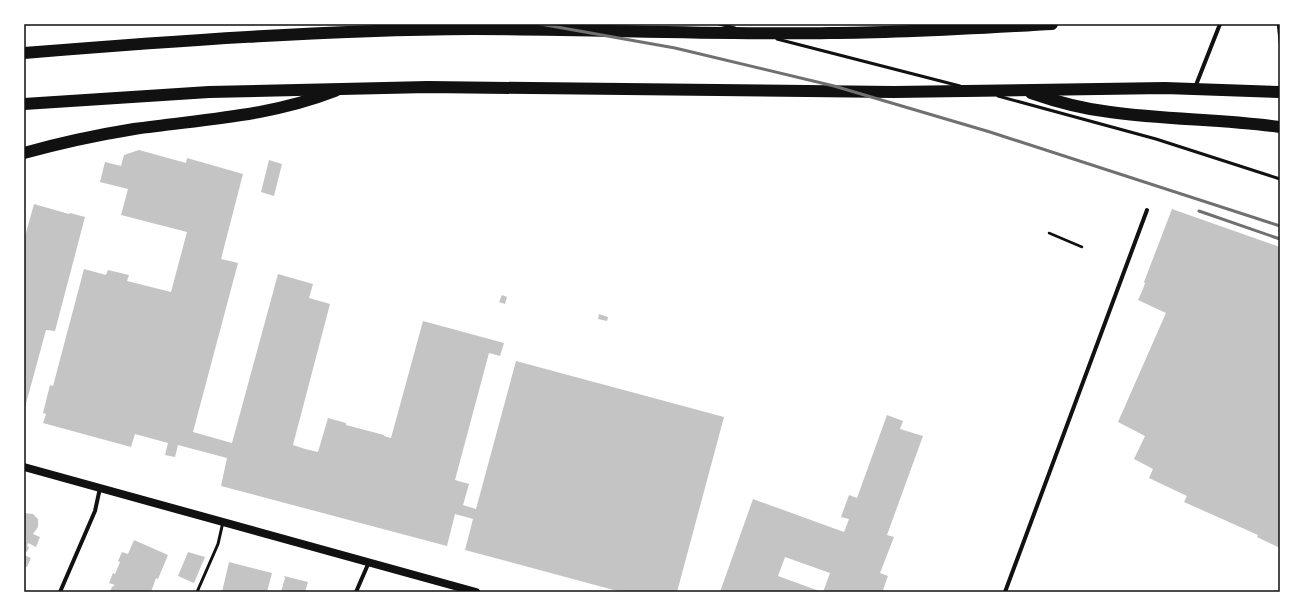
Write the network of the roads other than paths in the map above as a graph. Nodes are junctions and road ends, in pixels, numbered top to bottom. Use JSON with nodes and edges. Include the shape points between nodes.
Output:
{"nodes":[{"id":1,"x":502,"y":24,"type":"edge"},
{"id":2,"x":719,"y":24,"type":"edge"},
{"id":3,"x":1052,"y":24,"type":"edge"},
{"id":4,"x":1220,"y":24,"type":"edge"},
{"id":5,"x":516,"y":30,"type":"junction"},
{"id":6,"x":24,"y":53,"type":"edge"},
{"id":7,"x":1196,"y":85,"type":"dead end"},
{"id":8,"x":343,"y":88,"type":"junction"},
{"id":9,"x":1020,"y":90,"type":"junction"},
{"id":10,"x":1280,"y":92,"type":"edge"},
{"id":11,"x":24,"y":104,"type":"edge"},
{"id":12,"x":1280,"y":128,"type":"edge"},
{"id":13,"x":24,"y":152,"type":"edge"},
{"id":14,"x":1280,"y":179,"type":"edge"},
{"id":15,"x":1147,"y":210,"type":"dead end"},
{"id":16,"x":24,"y":467,"type":"edge"},
{"id":17,"x":100,"y":487,"type":"junction"},
{"id":18,"x":223,"y":522,"type":"junction"},
{"id":19,"x":369,"y":562,"type":"junction"},
{"id":20,"x":60,"y":592,"type":"edge"},
{"id":21,"x":197,"y":592,"type":"edge"},
{"id":22,"x":356,"y":592,"type":"edge"},
{"id":23,"x":476,"y":592,"type":"edge"},
{"id":24,"x":1005,"y":592,"type":"edge"}],
"edges":[{"from":1,"to":5,"type":"highway"},
{"from":2,"to":14,"type":"lane","via":[[1141,135]]},
{"from":3,"to":5,"type":"highway","via":[[829,34]]},
{"from":4,"to":7,"type":"street"},
{"from":5,"to":6,"type":"highway","via":[[423,30],[233,38]]},
{"from":8,"to":9,"type":"highway","via":[[871,92]]},
{"from":8,"to":11,"type":"highway","via":[[188,93]]},
{"from":8,"to":13,"type":"highway","via":[[315,99],[263,112],[118,132]]},
{"from":9,"to":10,"type":"highway","via":[[1166,88]]},
{"from":9,"to":12,"type":"highway","via":[[1059,102],[1111,113]]},
{"from":15,"to":24,"type":"street"},
{"from":16,"to":17,"type":"main road"},
{"from":17,"to":18,"type":"main road"},
{"from":17,"to":20,"type":"street","via":[[95,511]]},
{"from":18,"to":19,"type":"main road"},
{"from":18,"to":21,"type":"lane","via":[[218,544]]},
{"from":19,"to":22,"type":"street"},
{"from":19,"to":23,"type":"main road"}]}
